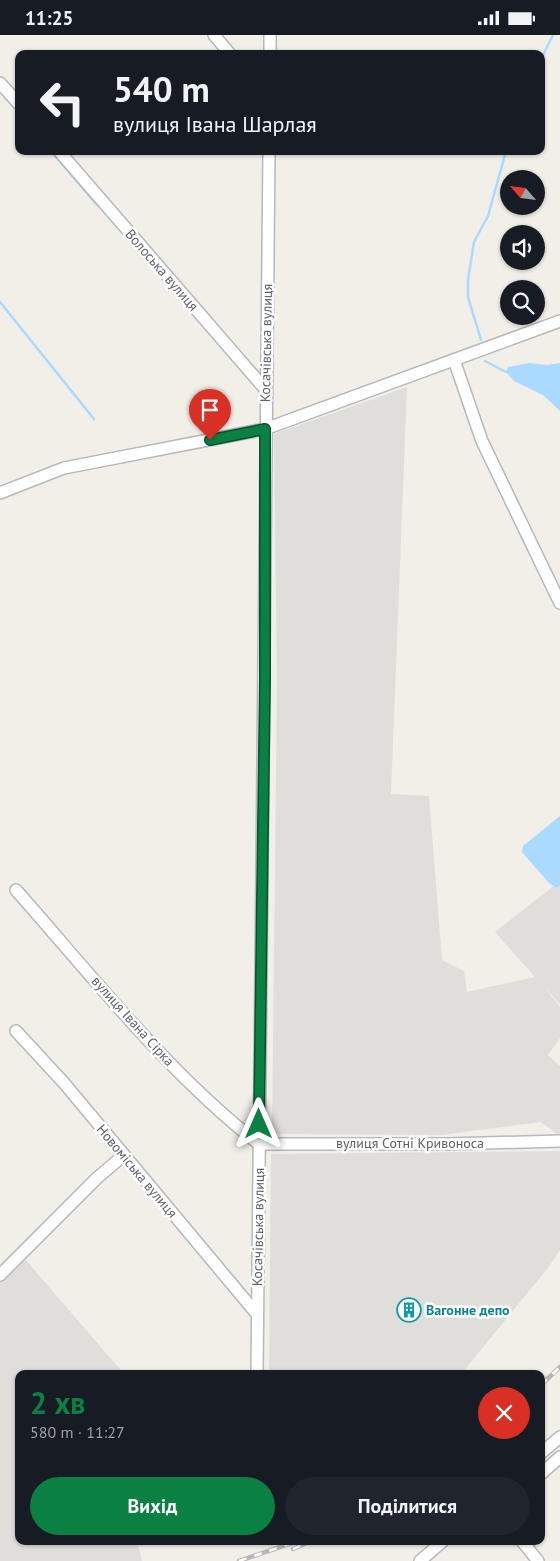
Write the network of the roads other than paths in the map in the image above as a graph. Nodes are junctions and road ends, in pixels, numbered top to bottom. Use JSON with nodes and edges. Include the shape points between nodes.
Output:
{"nodes":[{"id":1,"x":214,"y":35,"type":"edge"},
{"id":2,"x":270,"y":35,"type":"edge"},
{"id":3,"x":227,"y":50,"type":"edge"},
{"id":4,"x":270,"y":50,"type":"edge"},
{"id":5,"x":0,"y":83,"type":"edge"},
{"id":6,"x":15,"y":100,"type":"edge"},
{"id":7,"x":62,"y":155,"type":"edge"},
{"id":8,"x":269,"y":155,"type":"edge"},
{"id":9,"x":560,"y":321,"type":"edge"},
{"id":10,"x":454,"y":360,"type":"junction"},
{"id":11,"x":265,"y":389,"type":"junction"},
{"id":12,"x":265,"y":429,"type":"junction"},
{"id":13,"x":0,"y":493,"type":"edge"},
{"id":14,"x":560,"y":603,"type":"edge"},
{"id":15,"x":16,"y":890,"type":"dead end"},
{"id":16,"x":16,"y":1031,"type":"dead end"},
{"id":17,"x":560,"y":1141,"type":"edge"},
{"id":18,"x":259,"y":1143,"type":"junction"},
{"id":19,"x":124,"y":1155,"type":"junction"},
{"id":20,"x":0,"y":1275,"type":"edge"},
{"id":21,"x":256,"y":1313,"type":"junction"},
{"id":22,"x":257,"y":1370,"type":"edge"},
{"id":23,"x":560,"y":1437,"type":"edge"},
{"id":24,"x":545,"y":1450,"type":"edge"},
{"id":25,"x":560,"y":1457,"type":"edge"},
{"id":26,"x":545,"y":1470,"type":"edge"},
{"id":27,"x":438,"y":1545,"type":"edge"},
{"id":28,"x":525,"y":1545,"type":"edge"},
{"id":29,"x":420,"y":1561,"type":"edge"},
{"id":30,"x":538,"y":1561,"type":"edge"}],
"edges":[{"from":1,"to":3,"type":"street"},
{"from":2,"to":4,"type":"street"},
{"from":5,"to":6,"type":"street"},
{"from":7,"to":11,"type":"street","name":"Волоська вулиця"},
{"from":8,"to":11,"type":"street","name":"Косачівська вулиця"},
{"from":9,"to":10,"type":"street"},
{"from":10,"to":12,"type":"street"},
{"from":10,"to":14,"type":"street","via":[[482,441]]},
{"from":11,"to":12,"type":"street","name":"Косачівська вулиця"},
{"from":12,"to":13,"type":"street","via":[[64,468]]},
{"from":12,"to":18,"type":"street","name":"Косачівська вулиця"},
{"from":15,"to":18,"type":"street","name":"вулиця Івана Сірка","via":[[179,1073]]},
{"from":16,"to":19,"type":"street","name":"Новоміська вулиця"},
{"from":17,"to":18,"type":"street","name":"вулиця Сотні Кривоноса"},
{"from":18,"to":21,"type":"street","name":"Косачівська вулиця"},
{"from":19,"to":20,"type":"street"},
{"from":19,"to":21,"type":"street","name":"Новоміська вулиця"},
{"from":21,"to":22,"type":"street","name":"Косачівська вулиця"},
{"from":23,"to":24,"type":"street"},
{"from":25,"to":26,"type":"street"},
{"from":27,"to":29,"type":"street"},
{"from":28,"to":30,"type":"street"}]}
